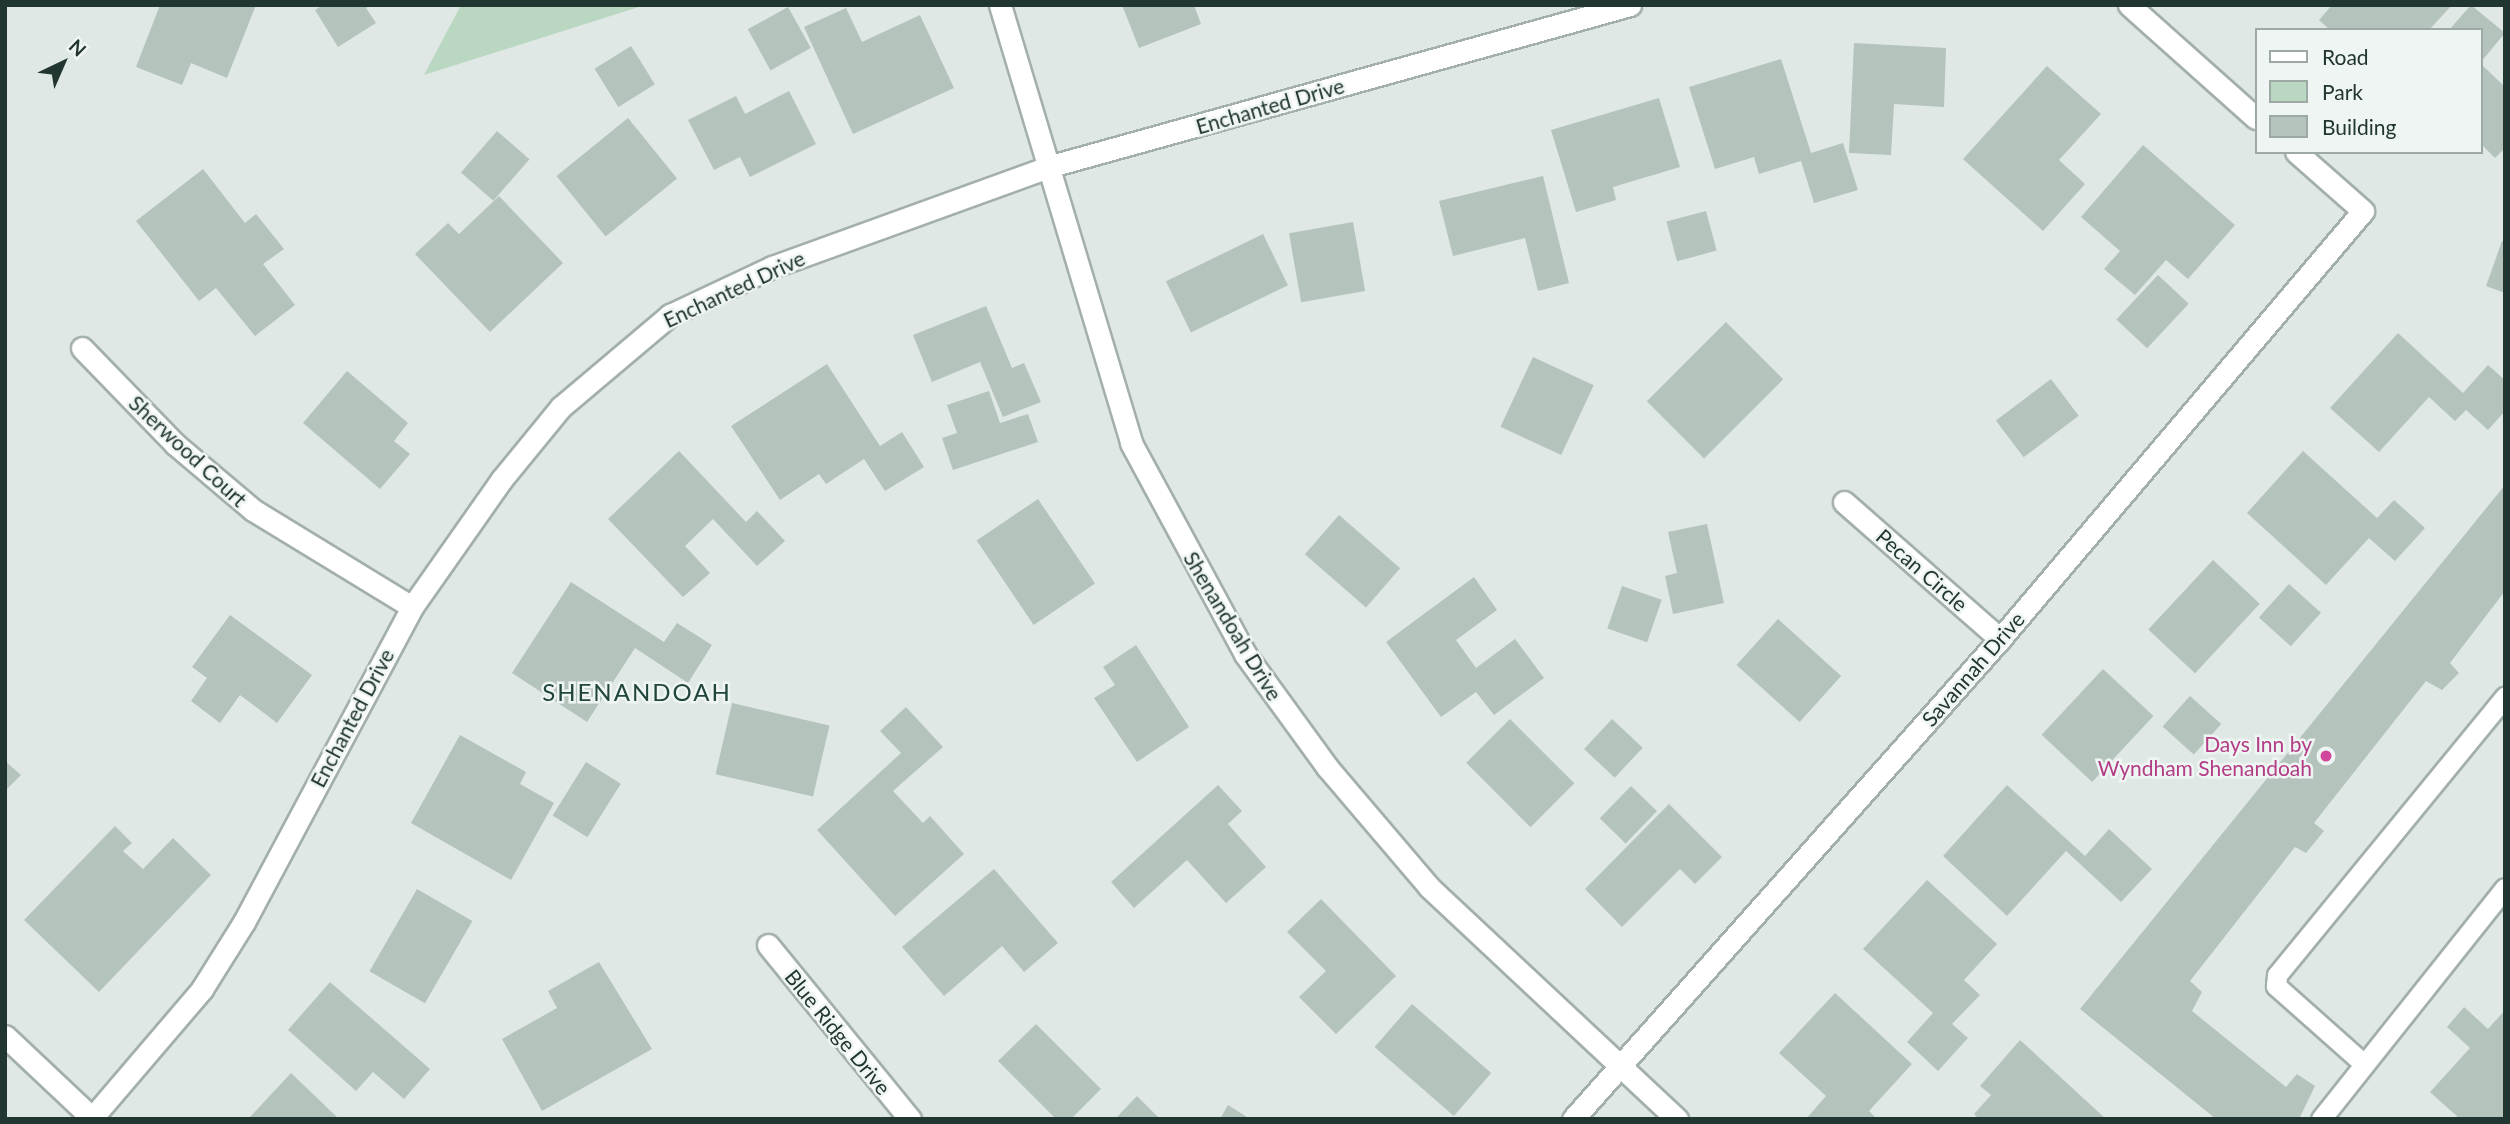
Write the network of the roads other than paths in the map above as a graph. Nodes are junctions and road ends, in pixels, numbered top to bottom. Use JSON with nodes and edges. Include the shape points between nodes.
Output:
{"nodes":[{"id":1,"x":1000,"y":5,"type":"edge"},
{"id":2,"x":1630,"y":5,"type":"edge"},
{"id":3,"x":2129,"y":5,"type":"edge"},
{"id":4,"x":2254,"y":116,"type":"edge"},
{"id":5,"x":2298,"y":154,"type":"edge"},
{"id":6,"x":1051,"y":166,"type":"junction"},
{"id":7,"x":82,"y":348,"type":"dead end"},
{"id":8,"x":1844,"y":502,"type":"dead end"},
{"id":9,"x":412,"y":607,"type":"junction"},
{"id":10,"x":2000,"y":639,"type":"junction"},
{"id":11,"x":2505,"y":696,"type":"edge"},
{"id":12,"x":2505,"y":888,"type":"edge"},
{"id":13,"x":768,"y":944,"type":"dead end"},
{"id":14,"x":5,"y":1036,"type":"edge"},
{"id":15,"x":2364,"y":1064,"type":"junction"},
{"id":16,"x":1622,"y":1069,"type":"junction"},
{"id":17,"x":92,"y":1118,"type":"edge"},
{"id":18,"x":910,"y":1119,"type":"edge"},
{"id":19,"x":1573,"y":1119,"type":"edge"},
{"id":20,"x":1677,"y":1119,"type":"edge"},
{"id":21,"x":2320,"y":1119,"type":"edge"}],
"edges":[{"from":1,"to":6,"type":"street","name":"Shenandoah Drive"},
{"from":2,"to":6,"type":"street","name":"Enchanted Drive"},
{"from":3,"to":4,"type":"street"},
{"from":5,"to":10,"type":"street","name":"Savannah Drive","via":[[2363,211]]},
{"from":6,"to":9,"type":"street","name":"Enchanted Drive","via":[[772,267],[670,315],[561,407],[502,479]]},
{"from":6,"to":16,"type":"street","name":"Shenandoah Drive","via":[[1131,443],[1245,654],[1327,767],[1429,887]]},
{"from":7,"to":9,"type":"street","name":"Sherwood Court","via":[[175,444],[253,510]]},
{"from":8,"to":10,"type":"street","name":"Pecan Circle"},
{"from":9,"to":17,"type":"street","name":"Enchanted Drive","via":[[209,978],[154,1051]]},
{"from":10,"to":16,"type":"street","name":"Savannah Drive"},
{"from":11,"to":15,"type":"lane","via":[[2277,975],[2276,986]]},
{"from":12,"to":15,"type":"lane"},
{"from":13,"to":18,"type":"street","name":"Blue Ridge Drive"},
{"from":14,"to":17,"type":"street"},
{"from":15,"to":21,"type":"lane"},
{"from":16,"to":19,"type":"street","name":"Savannah Drive"},
{"from":16,"to":20,"type":"street","name":"Shenandoah Drive"}]}
